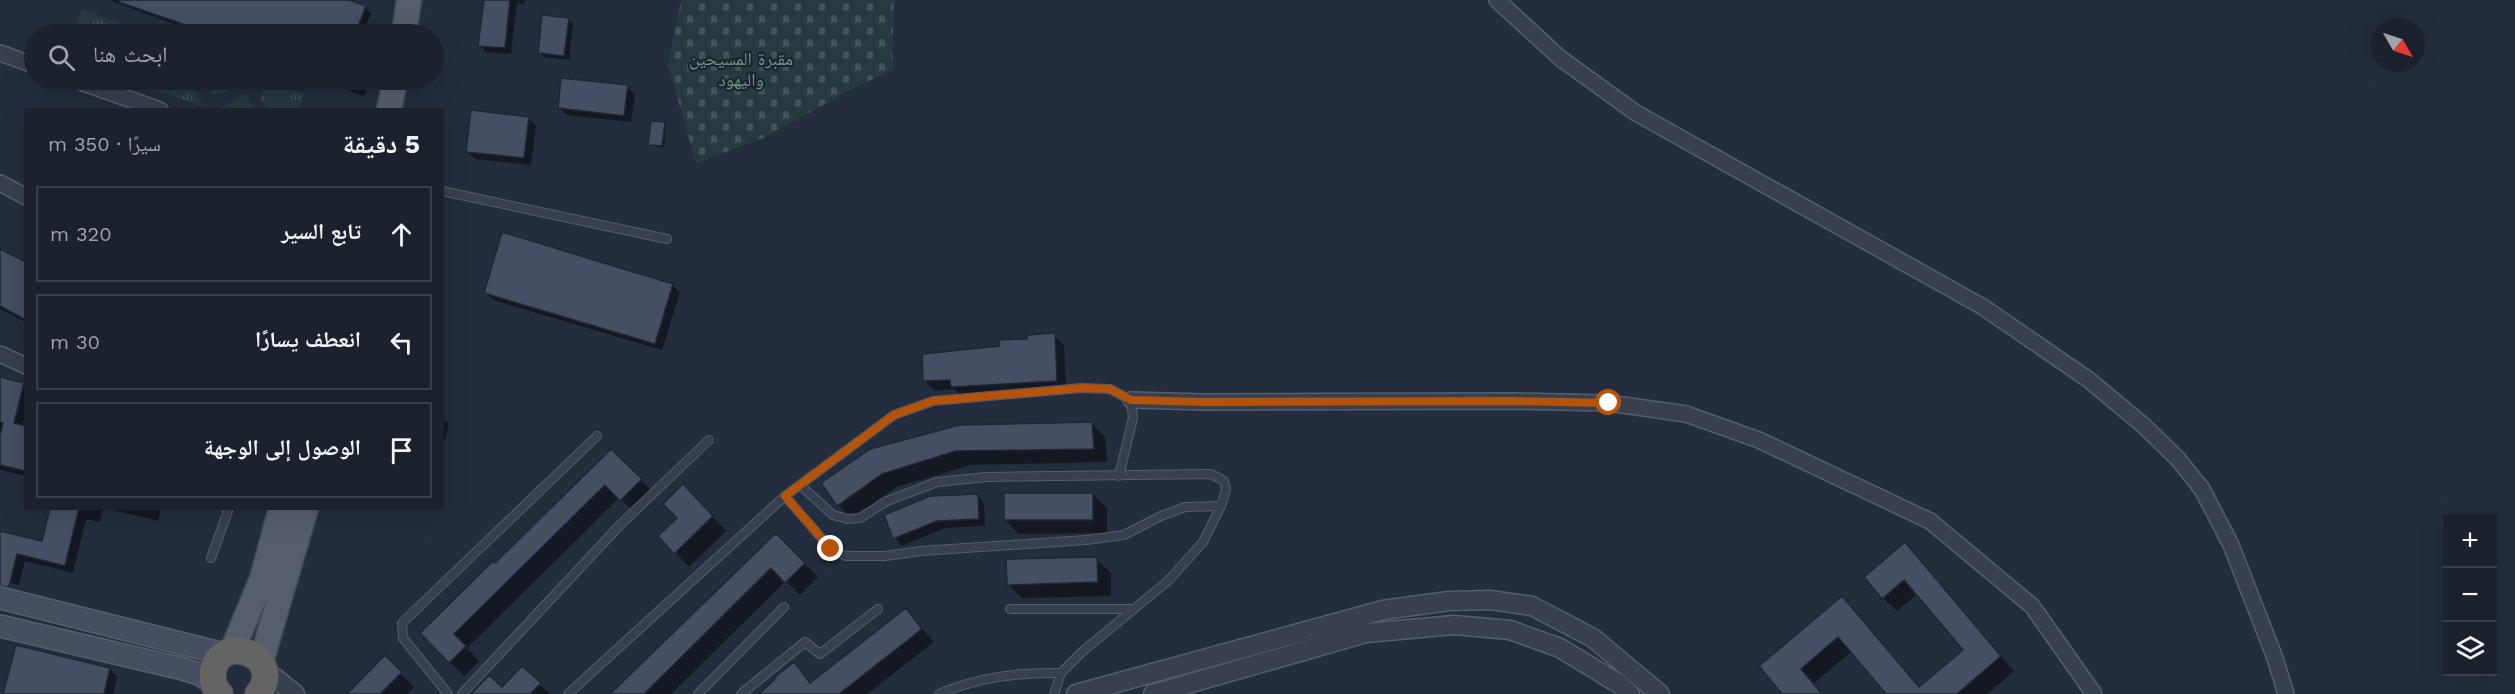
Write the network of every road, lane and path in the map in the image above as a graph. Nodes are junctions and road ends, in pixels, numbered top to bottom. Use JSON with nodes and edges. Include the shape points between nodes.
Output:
{"nodes":[{"id":1,"x":409,"y":0,"type":"edge"},
{"id":2,"x":1497,"y":0,"type":"edge"},
{"id":3,"x":405,"y":24,"type":"edge"},
{"id":4,"x":0,"y":53,"type":"edge"},
{"id":5,"x":24,"y":61,"type":"edge"},
{"id":6,"x":103,"y":90,"type":"edge"},
{"id":7,"x":393,"y":90,"type":"edge"},
{"id":8,"x":154,"y":108,"type":"edge"},
{"id":9,"x":389,"y":108,"type":"edge"},
{"id":10,"x":0,"y":183,"type":"edge"},
{"id":11,"x":444,"y":191,"type":"edge"},
{"id":12,"x":24,"y":195,"type":"edge"},
{"id":13,"x":667,"y":239,"type":"dead end"},
{"id":14,"x":0,"y":354,"type":"edge"},
{"id":15,"x":24,"y":365,"type":"edge"},
{"id":16,"x":1131,"y":400,"type":"junction"},
{"id":17,"x":597,"y":436,"type":"dead end"},
{"id":18,"x":709,"y":440,"type":"dead end"},
{"id":19,"x":1119,"y":476,"type":"junction"},
{"id":20,"x":800,"y":485,"type":"junction"},
{"id":21,"x":785,"y":496,"type":"junction"},
{"id":22,"x":1221,"y":506,"type":"junction"},
{"id":23,"x":228,"y":510,"type":"edge"},
{"id":24,"x":280,"y":510,"type":"edge"},
{"id":25,"x":305,"y":510,"type":"edge"},
{"id":26,"x":212,"y":558,"type":"dead end"},
{"id":27,"x":0,"y":598,"type":"edge"},
{"id":28,"x":784,"y":607,"type":"dead end"},
{"id":29,"x":878,"y":609,"type":"dead end"},
{"id":30,"x":1010,"y":609,"type":"dead end"},
{"id":31,"x":1134,"y":609,"type":"junction"},
{"id":32,"x":0,"y":626,"type":"edge"},
{"id":33,"x":228,"y":653,"type":"junction"},
{"id":34,"x":1061,"y":673,"type":"junction"},
{"id":35,"x":260,"y":682,"type":"edge"},
{"id":36,"x":216,"y":690,"type":"edge"},
{"id":37,"x":295,"y":694,"type":"edge"},
{"id":38,"x":448,"y":694,"type":"edge"},
{"id":39,"x":462,"y":694,"type":"edge"},
{"id":40,"x":568,"y":694,"type":"edge"},
{"id":41,"x":698,"y":694,"type":"edge"},
{"id":42,"x":741,"y":694,"type":"edge"},
{"id":43,"x":939,"y":694,"type":"edge"},
{"id":44,"x":1054,"y":694,"type":"edge"},
{"id":45,"x":1076,"y":694,"type":"edge"},
{"id":46,"x":1152,"y":694,"type":"edge"},
{"id":47,"x":1630,"y":694,"type":"edge"},
{"id":48,"x":1660,"y":694,"type":"edge"},
{"id":49,"x":2094,"y":694,"type":"edge"},
{"id":50,"x":2286,"y":694,"type":"edge"}],
"edges":[{"from":1,"to":3,"type":"main road"},
{"from":2,"to":50,"type":"street","via":[[1560,58],[1636,113],[1983,307],[2089,380],[2143,425],[2202,489],[2231,545],[2276,658]]},
{"from":4,"to":5,"type":"street"},
{"from":6,"to":8,"type":"street"},
{"from":7,"to":9,"type":"main road"},
{"from":10,"to":12,"type":"street"},
{"from":11,"to":13,"type":"lane"},
{"from":14,"to":15,"type":"street"},
{"from":16,"to":19,"type":"lane","via":[[1133,418]]},
{"from":16,"to":20,"type":"lane","via":[[1110,389],[1082,388],[933,401],[894,415]]},
{"from":16,"to":49,"type":"street","via":[[1609,403],[1686,414],[1759,440],[1930,521],[2032,606]]},
{"from":17,"to":38,"type":"lane","via":[[402,623],[403,638]]},
{"from":18,"to":39,"type":"lane","via":[[621,524]]},
{"from":19,"to":20,"type":"lane","via":[[986,477],[937,482],[887,501],[861,518],[848,519],[833,515]]},
{"from":19,"to":22,"type":"lane","via":[[1211,474],[1224,481],[1226,490]]},
{"from":20,"to":21,"type":"lane"},
{"from":21,"to":22,"type":"lane","via":[[831,549],[846,556],[1124,535],[1185,507]]},
{"from":21,"to":40,"type":"lane"},
{"from":22,"to":31,"type":"lane","via":[[1203,542],[1169,580]]},
{"from":23,"to":26,"type":"lane"},
{"from":24,"to":33,"type":"main road","via":[[262,579]]},
{"from":25,"to":35,"type":"main road"},
{"from":27,"to":33,"type":"main road"},
{"from":28,"to":41,"type":"lane"},
{"from":29,"to":42,"type":"lane","via":[[820,654],[805,642]]},
{"from":30,"to":31,"type":"lane"},
{"from":31,"to":34,"type":"lane"},
{"from":32,"to":36,"type":"main road","via":[[183,669],[199,674]]},
{"from":33,"to":35,"type":"highway","via":[[248,652]]},
{"from":33,"to":36,"type":"highway","via":[[214,667]]},
{"from":34,"to":43,"type":"lane","via":[[978,679]]},
{"from":34,"to":44,"type":"lane"},
{"from":35,"to":37,"type":"street"},
{"from":45,"to":48,"type":"street","via":[[1383,610],[1490,600],[1532,606],[1593,639]]},
{"from":46,"to":47,"type":"street","via":[[1366,633],[1454,625],[1509,630],[1560,648]]}]}
